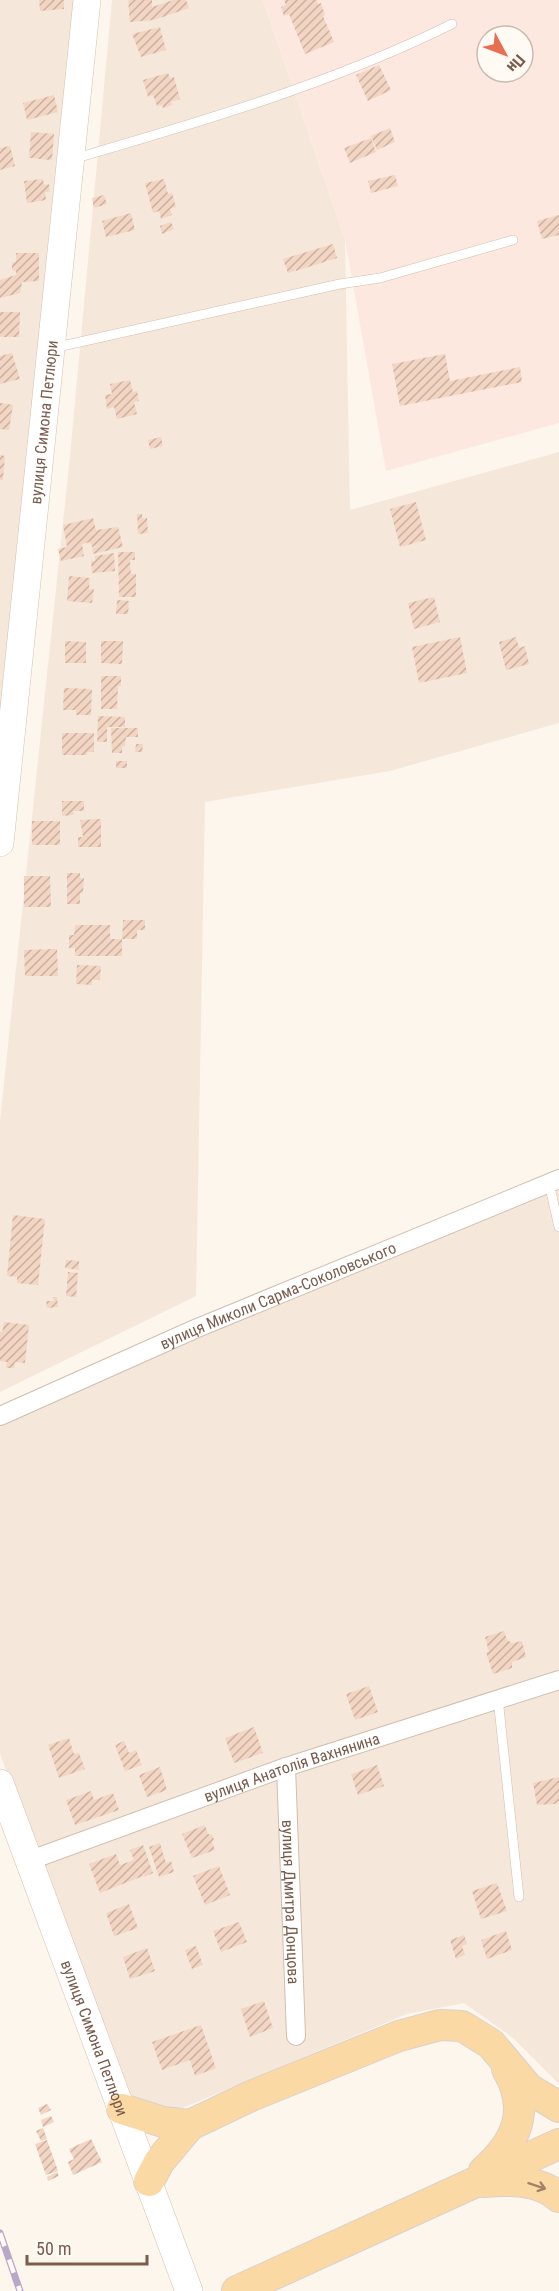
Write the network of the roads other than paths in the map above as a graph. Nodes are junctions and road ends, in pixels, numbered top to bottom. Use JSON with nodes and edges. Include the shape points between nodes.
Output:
{"nodes":[{"id":1,"x":87,"y":0,"type":"edge"},
{"id":2,"x":452,"y":24,"type":"dead end"},
{"id":3,"x":71,"y":160,"type":"junction"},
{"id":4,"x":513,"y":240,"type":"dead end"},
{"id":5,"x":51,"y":348,"type":"junction"},
{"id":6,"x":0,"y":843,"type":"edge"},
{"id":7,"x":554,"y":1181,"type":"edge"},
{"id":8,"x":559,"y":1227,"type":"edge"},
{"id":9,"x":0,"y":1416,"type":"edge"},
{"id":10,"x":559,"y":1680,"type":"edge"},
{"id":11,"x":498,"y":1698,"type":"junction"},
{"id":12,"x":286,"y":1767,"type":"junction"},
{"id":13,"x":0,"y":1783,"type":"edge"},
{"id":14,"x":28,"y":1861,"type":"junction"},
{"id":15,"x":519,"y":1897,"type":"dead end"},
{"id":16,"x":296,"y":2036,"type":"dead end"},
{"id":17,"x":491,"y":2044,"type":"junction"},
{"id":18,"x":559,"y":2107,"type":"edge"},
{"id":19,"x":122,"y":2109,"type":"junction"},
{"id":20,"x":190,"y":2125,"type":"junction"},
{"id":21,"x":559,"y":2144,"type":"edge"},
{"id":22,"x":149,"y":2181,"type":"junction"},
{"id":23,"x":471,"y":2183,"type":"junction"},
{"id":24,"x":559,"y":2197,"type":"edge"},
{"id":25,"x":189,"y":2291,"type":"edge"},
{"id":26,"x":237,"y":2291,"type":"edge"}],
"edges":[{"from":1,"to":3,"type":"street","name":"вулиця Симона Петлюри"},
{"from":2,"to":3,"type":"lane","via":[[326,79]]},
{"from":3,"to":5,"type":"street","name":"вулиця Симона Петлюри"},
{"from":4,"to":5,"type":"lane","via":[[380,279],[340,284]]},
{"from":5,"to":6,"type":"street","name":"вулиця Симона Петлюри"},
{"from":7,"to":8,"type":"lane"},
{"from":7,"to":9,"type":"street","name":"вулиця Миколи Сарма-Соколовського","via":[[195,1329]]},
{"from":10,"to":11,"type":"street","name":"вулиця Анатолія Вахнянина"},
{"from":11,"to":12,"type":"street","name":"вулиця Анатолія Вахнянина"},
{"from":11,"to":15,"type":"lane"},
{"from":12,"to":14,"type":"street","name":"вулиця Анатолія Вахнянина"},
{"from":12,"to":16,"type":"street","name":"вулиця Дмитра Донцова"},
{"from":13,"to":14,"type":"street","name":"вулиця Симона Петлюри"},
{"from":14,"to":19,"type":"street","name":"вулиця Симона Петлюри"},
{"from":17,"to":18,"type":"main road","via":[[529,2089]]},
{"from":17,"to":20,"type":"main road","via":[[462,2026],[430,2027],[251,2096]]},
{"from":17,"to":23,"type":"main road","via":[[520,2101],[518,2122],[500,2157]]},
{"from":19,"to":20,"type":"main road","via":[[163,2122]]},
{"from":19,"to":22,"type":"street","name":"вулиця Симона Петлюри"},
{"from":20,"to":22,"type":"main road","via":[[164,2155]]},
{"from":21,"to":23,"type":"main road"},
{"from":22,"to":25,"type":"street","name":"вулиця Симона Петлюри"},
{"from":23,"to":24,"type":"main road","one_way":true,"via":[[512,2180]]},
{"from":23,"to":26,"type":"main road"}]}
